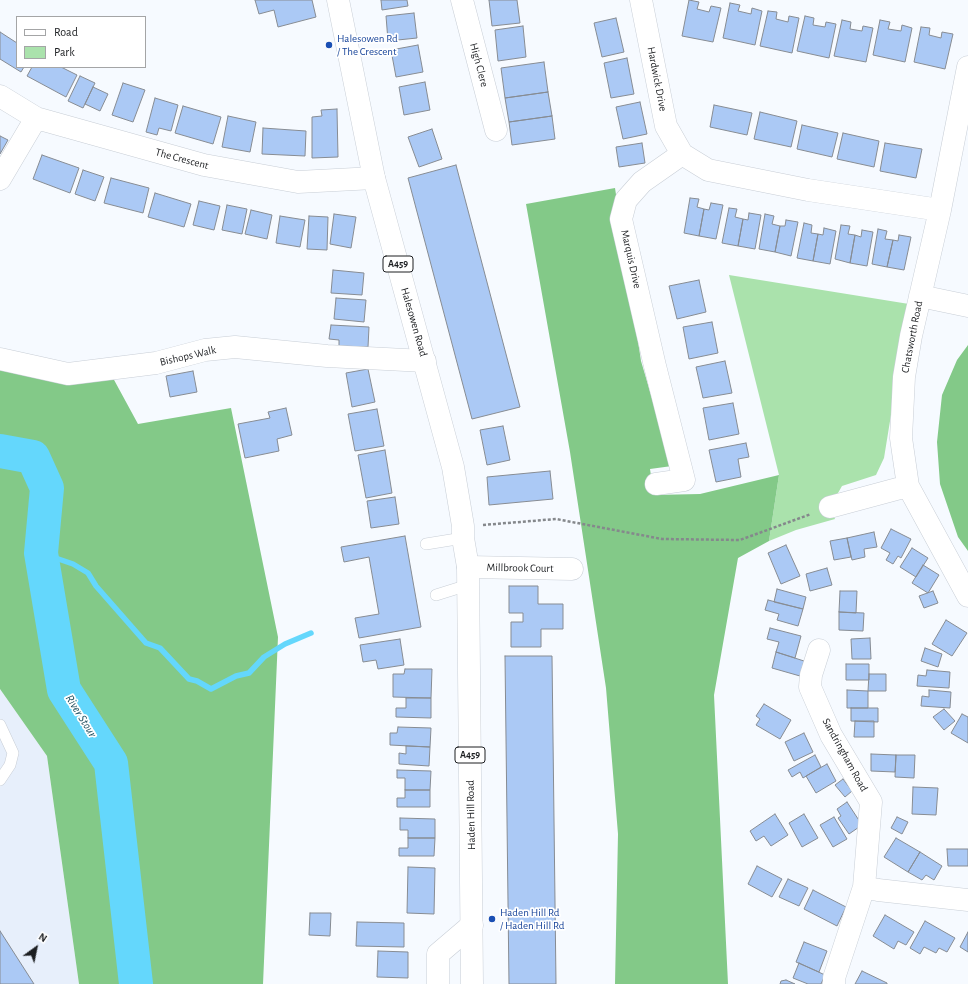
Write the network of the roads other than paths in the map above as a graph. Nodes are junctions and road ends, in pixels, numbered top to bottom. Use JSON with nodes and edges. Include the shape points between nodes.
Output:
{"nodes":[{"id":1,"x":338,"y":0,"type":"edge"},
{"id":2,"x":462,"y":0,"type":"edge"},
{"id":3,"x":641,"y":0,"type":"edge"},
{"id":4,"x":968,"y":67,"type":"edge"},
{"id":5,"x":0,"y":96,"type":"edge"},
{"id":6,"x":36,"y":118,"type":"junction"},
{"id":7,"x":496,"y":130,"type":"dead end"},
{"id":8,"x":682,"y":154,"type":"junction"},
{"id":9,"x":374,"y":178,"type":"junction"},
{"id":10,"x":0,"y":179,"type":"edge"},
{"id":11,"x":940,"y":210,"type":"junction"},
{"id":12,"x":920,"y":296,"type":"junction"},
{"id":13,"x":968,"y":306,"type":"edge"},
{"id":14,"x":0,"y":358,"type":"edge"},
{"id":15,"x":425,"y":361,"type":"junction"},
{"id":16,"x":656,"y":484,"type":"dead end"},
{"id":17,"x":908,"y":486,"type":"junction"},
{"id":18,"x":830,"y":507,"type":"road end"},
{"id":19,"x":463,"y":532,"type":"junction"},
{"id":20,"x":426,"y":544,"type":"dead end"},
{"id":21,"x":572,"y":569,"type":"dead end"},
{"id":22,"x":468,"y":576,"type":"junction"},
{"id":23,"x":436,"y":595,"type":"dead end"},
{"id":24,"x":968,"y":596,"type":"edge"},
{"id":25,"x":819,"y":650,"type":"dead end"},
{"id":26,"x":0,"y":725,"type":"edge"},
{"id":27,"x":0,"y":780,"type":"edge"},
{"id":28,"x":864,"y":887,"type":"junction"},
{"id":29,"x":968,"y":900,"type":"edge"},
{"id":30,"x":472,"y":925,"type":"junction"},
{"id":31,"x":438,"y":984,"type":"edge"},
{"id":32,"x":472,"y":984,"type":"edge"},
{"id":33,"x":834,"y":984,"type":"edge"}],
"edges":[{"from":1,"to":9,"type":"street","name":"Halesowen Road","number":"A459"},
{"from":2,"to":7,"type":"street","name":"High Clere"},
{"from":3,"to":8,"type":"street","name":"Hardwick Drive","via":[[666,126]]},
{"from":4,"to":11,"type":"street","name":"Chatsworth Road"},
{"from":5,"to":6,"type":"street","name":"The Crescent"},
{"from":6,"to":9,"type":"street","name":"The Crescent","via":[[204,165],[298,182]]},
{"from":6,"to":10,"type":"street"},
{"from":8,"to":11,"type":"street","via":[[708,170],[808,190]]},
{"from":8,"to":16,"type":"street","name":"Marquis Drive","via":[[642,182],[626,200],[621,219],[684,480]]},
{"from":9,"to":15,"type":"street","name":"Halesowen Road","number":"A459"},
{"from":11,"to":12,"type":"street","name":"Chatsworth Road"},
{"from":12,"to":13,"type":"street"},
{"from":12,"to":17,"type":"street","name":"Chatsworth Road","via":[[904,377],[901,438]]},
{"from":14,"to":15,"type":"street","name":"Bishops Walk","via":[[68,374],[156,363],[206,350],[235,347],[327,356]]},
{"from":15,"to":19,"type":"street","name":"Halesowen Road","number":"A459","via":[[453,467]]},
{"from":17,"to":18,"type":"street"},
{"from":17,"to":24,"type":"street","name":"Chatsworth Road"},
{"from":19,"to":20,"type":"lane"},
{"from":19,"to":22,"type":"street","name":"Haden Hill Road","number":"A459"},
{"from":21,"to":22,"type":"street","name":"Millbrook Court"},
{"from":22,"to":23,"type":"lane"},
{"from":22,"to":30,"type":"street","name":"Haden Hill Road","number":"A459"},
{"from":25,"to":28,"type":"street","name":"Sandringham Road","via":[[810,687],[831,735],[871,802]]},
{"from":26,"to":27,"type":"lane","via":[[12,753],[10,765]]},
{"from":28,"to":29,"type":"street"},
{"from":28,"to":33,"type":"street","name":"Sandringham Road"},
{"from":30,"to":31,"type":"street","via":[[438,954]]},
{"from":30,"to":32,"type":"street","name":"Haden Hill Road","number":"A459"}]}
